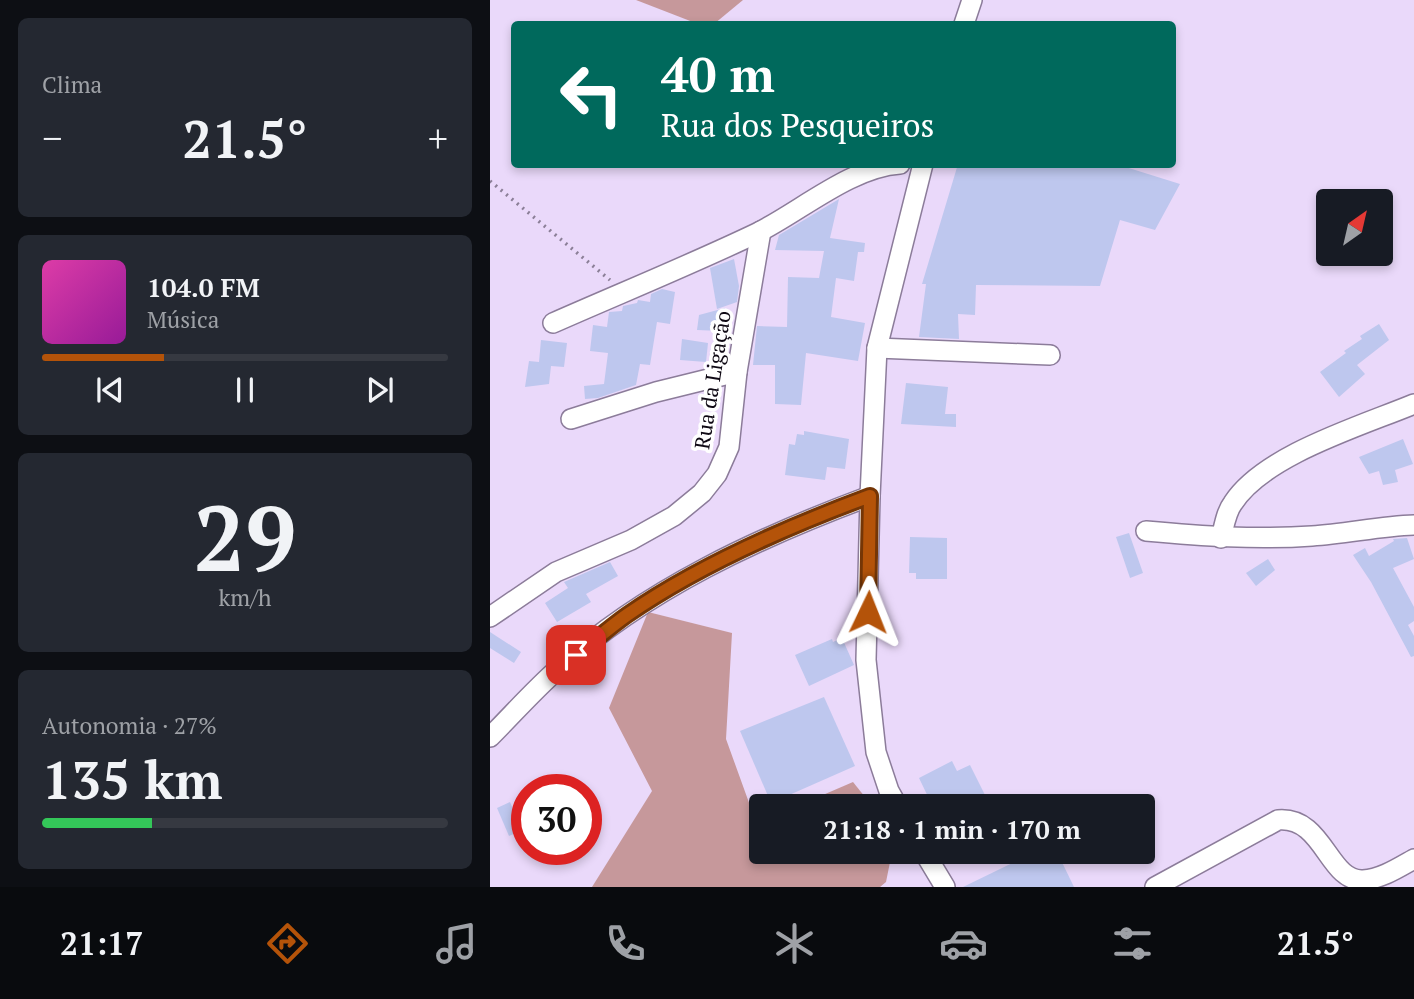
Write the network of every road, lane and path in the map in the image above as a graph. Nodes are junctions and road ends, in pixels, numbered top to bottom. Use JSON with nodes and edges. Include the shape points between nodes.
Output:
{"nodes":[{"id":1,"x":972,"y":0,"type":"edge"},
{"id":2,"x":965,"y":21,"type":"edge"},
{"id":3,"x":880,"y":168,"type":"edge"},
{"id":4,"x":922,"y":168,"type":"edge"},
{"id":5,"x":490,"y":181,"type":"edge"},
{"id":6,"x":761,"y":231,"type":"junction"},
{"id":7,"x":624,"y":291,"type":"junction"},
{"id":8,"x":552,"y":323,"type":"dead end"},
{"id":9,"x":877,"y":348,"type":"junction"},
{"id":10,"x":1050,"y":355,"type":"dead end"},
{"id":11,"x":737,"y":372,"type":"junction"},
{"id":12,"x":1414,"y":404,"type":"edge"},
{"id":13,"x":571,"y":419,"type":"dead end"},
{"id":14,"x":870,"y":496,"type":"junction"},
{"id":15,"x":1414,"y":526,"type":"edge"},
{"id":16,"x":1146,"y":531,"type":"dead end"},
{"id":17,"x":1221,"y":538,"type":"junction"},
{"id":18,"x":490,"y":617,"type":"edge"},
{"id":19,"x":490,"y":737,"type":"edge"},
{"id":20,"x":890,"y":794,"type":"edge"},
{"id":21,"x":1414,"y":859,"type":"edge"},
{"id":22,"x":931,"y":864,"type":"edge"},
{"id":23,"x":945,"y":887,"type":"edge"},
{"id":24,"x":1155,"y":887,"type":"edge"}],
"edges":[{"from":1,"to":2,"type":"street"},
{"from":3,"to":6,"type":"street"},
{"from":4,"to":9,"type":"street"},
{"from":5,"to":7,"type":"path"},
{"from":6,"to":7,"type":"street"},
{"from":6,"to":11,"type":"street","name":"Rua da Ligação"},
{"from":7,"to":8,"type":"street"},
{"from":9,"to":10,"type":"street"},
{"from":9,"to":14,"type":"street"},
{"from":11,"to":13,"type":"street"},
{"from":11,"to":18,"type":"street","name":"Rua da Ligação","via":[[729,447],[702,493],[674,516],[556,572]]},
{"from":12,"to":17,"type":"street","via":[[1273,465],[1231,505]]},
{"from":14,"to":19,"type":"street","via":[[800,522],[681,581],[559,668]]},
{"from":14,"to":20,"type":"street","via":[[866,660],[876,752]]},
{"from":15,"to":17,"type":"street","via":[[1313,536]]},
{"from":16,"to":17,"type":"street"},
{"from":21,"to":24,"type":"street","via":[[1378,877],[1357,880],[1348,876],[1311,831],[1299,822],[1278,820]]},
{"from":22,"to":23,"type":"street"}]}
